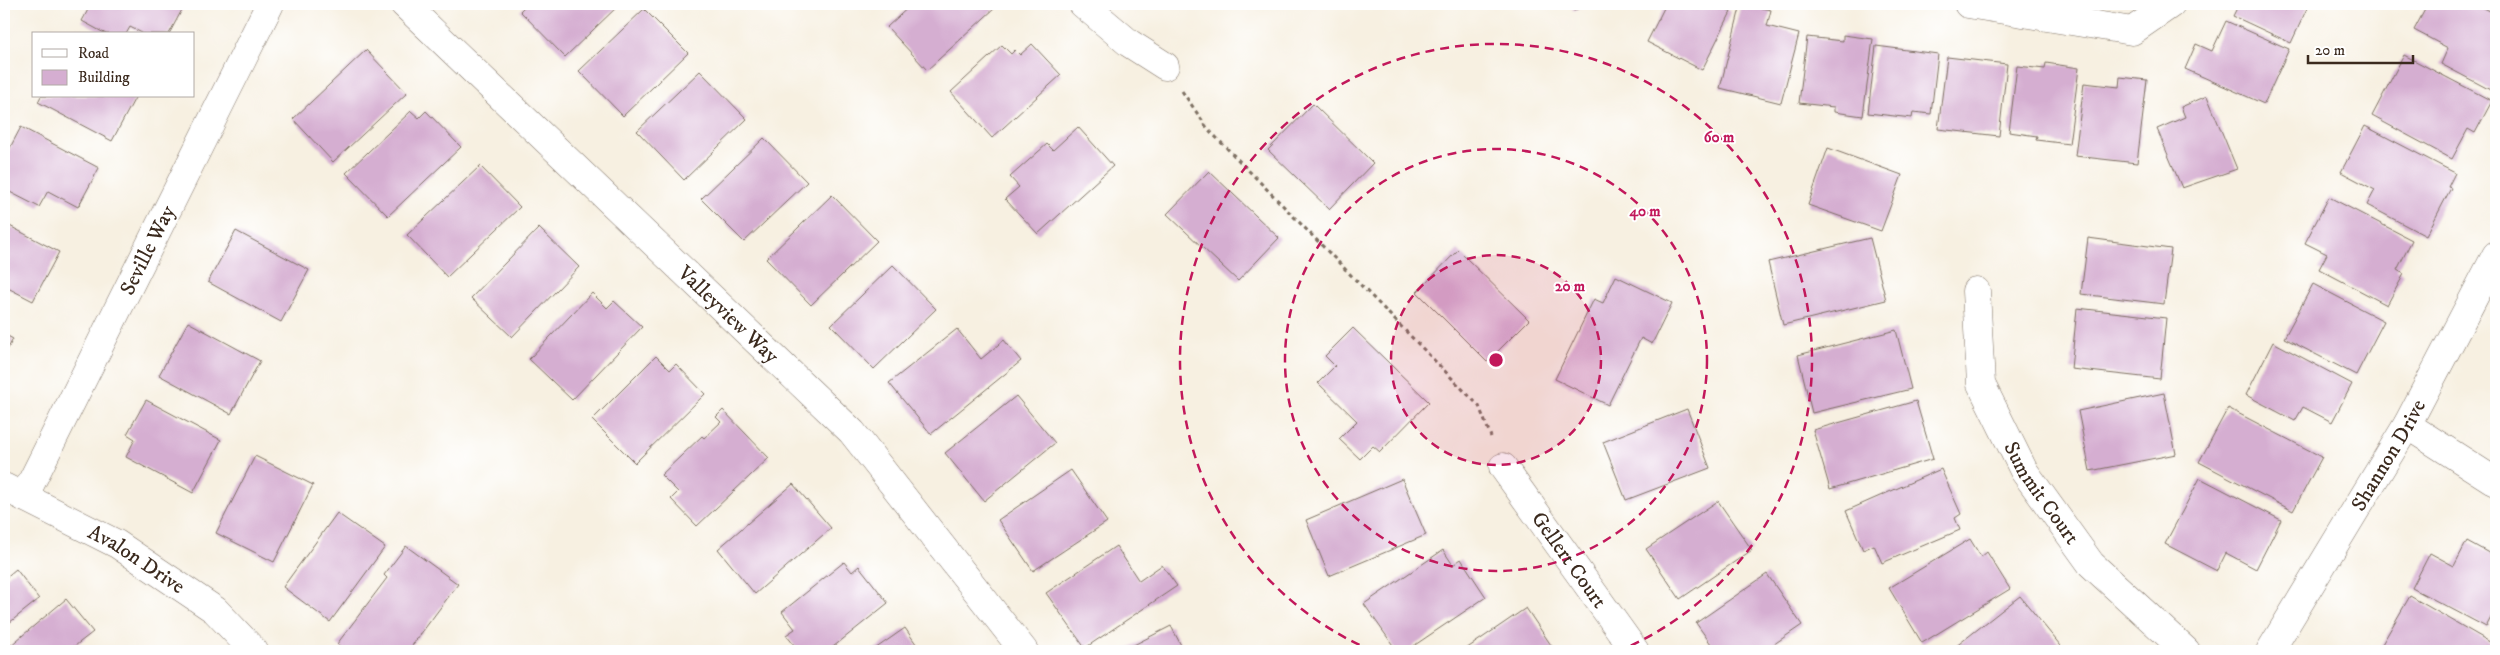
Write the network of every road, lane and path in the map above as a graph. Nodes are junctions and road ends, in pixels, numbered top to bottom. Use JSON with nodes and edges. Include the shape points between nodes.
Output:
{"nodes":[{"id":1,"x":270,"y":4,"type":"edge"},
{"id":2,"x":404,"y":4,"type":"edge"},
{"id":3,"x":1083,"y":4,"type":"edge"},
{"id":4,"x":1968,"y":4,"type":"edge"},
{"id":5,"x":2171,"y":4,"type":"edge"},
{"id":6,"x":1165,"y":66,"type":"joint"},
{"id":7,"x":2496,"y":255,"type":"edge"},
{"id":8,"x":1976,"y":291,"type":"dead end"},
{"id":9,"x":2407,"y":425,"type":"junction"},
{"id":10,"x":1503,"y":467,"type":"joint"},
{"id":11,"x":2496,"y":482,"type":"edge"},
{"id":12,"x":14,"y":492,"type":"edge"},
{"id":13,"x":254,"y":651,"type":"edge"},
{"id":14,"x":1024,"y":651,"type":"edge"},
{"id":15,"x":1635,"y":651,"type":"edge"},
{"id":16,"x":2186,"y":651,"type":"edge"},
{"id":17,"x":2270,"y":651,"type":"edge"}],
"edges":[{"from":1,"to":12,"type":"street","name":"Seville Way"},
{"from":2,"to":14,"type":"street","name":"Valleyview Way","via":[[852,432]]},
{"from":3,"to":6,"type":"street","via":[[1129,43]]},
{"from":4,"to":5,"type":"street","via":[[2132,30]]},
{"from":6,"to":10,"type":"path","via":[[1208,129],[1479,406]]},
{"from":7,"to":9,"type":"street","name":"Shannon Drive"},
{"from":8,"to":16,"type":"street","name":"Summit Court","via":[[1981,384],[2024,471],[2092,564]]},
{"from":9,"to":11,"type":"street"},
{"from":9,"to":17,"type":"street","name":"Shannon Drive"},
{"from":10,"to":15,"type":"street","name":"Gellert Court"},
{"from":12,"to":13,"type":"street","name":"Avalon Drive","via":[[117,544],[215,610]]}]}
